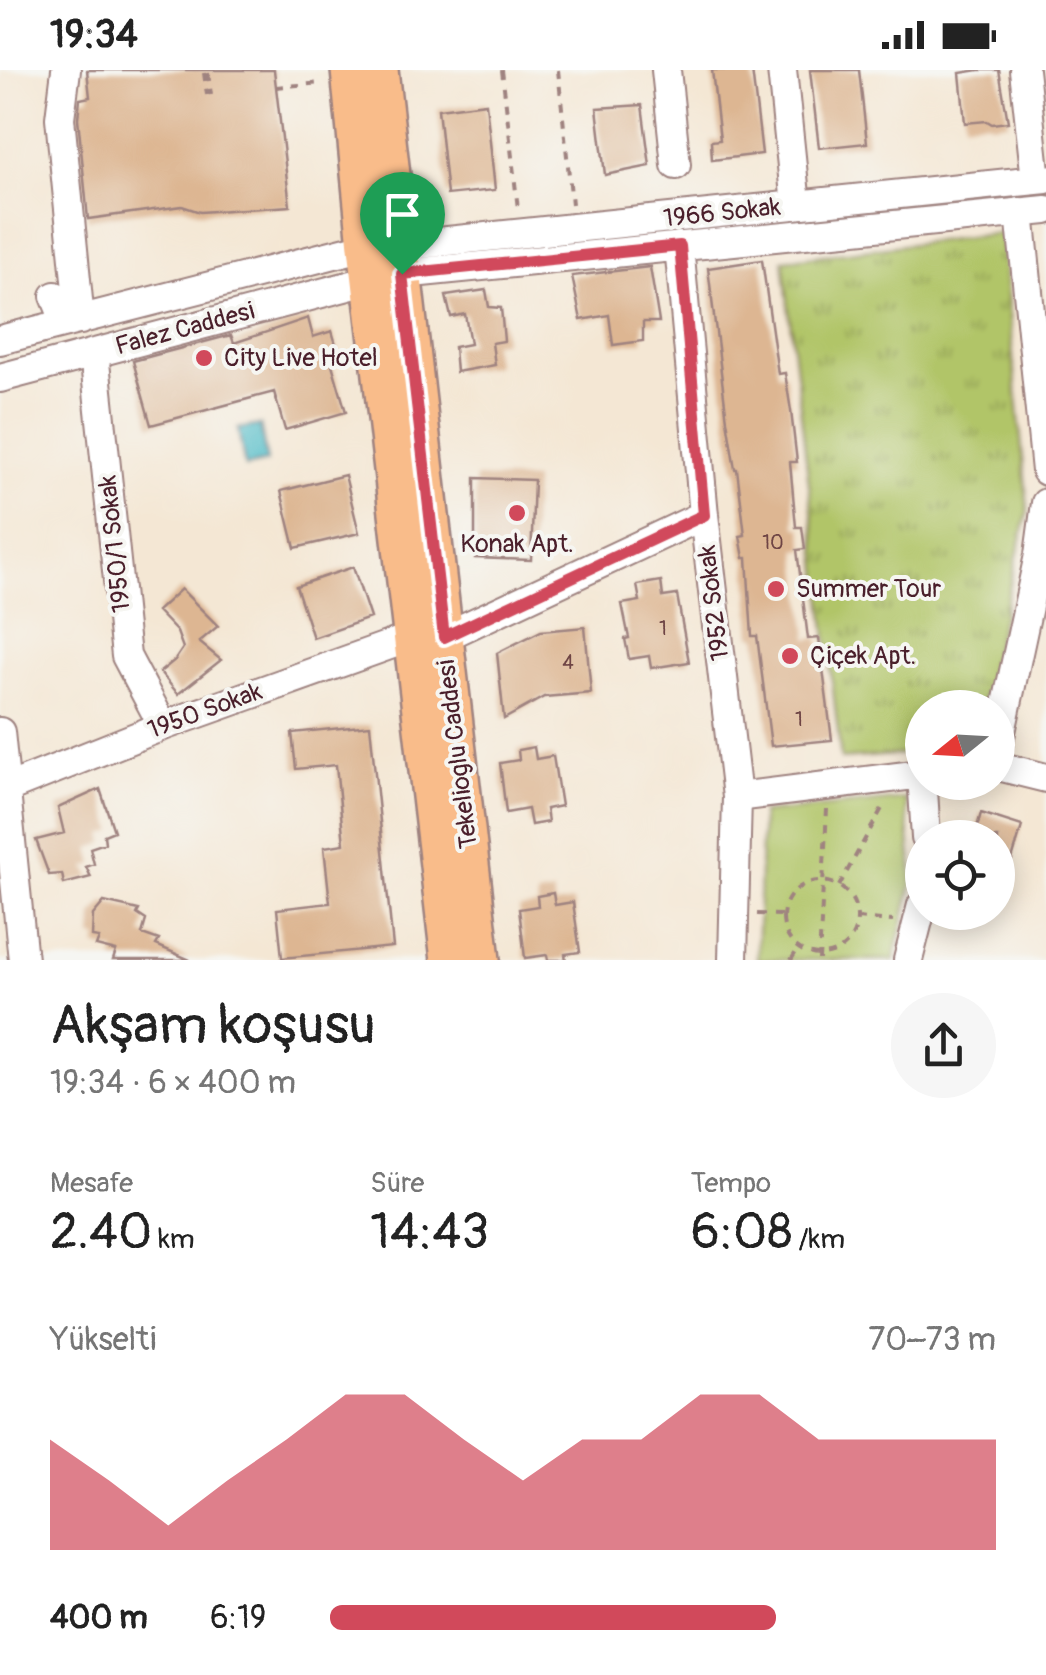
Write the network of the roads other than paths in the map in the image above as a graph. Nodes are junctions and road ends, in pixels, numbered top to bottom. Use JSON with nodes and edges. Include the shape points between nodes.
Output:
{"nodes":[{"id":1,"x":66,"y":70,"type":"edge"},
{"id":2,"x":380,"y":70,"type":"edge"},
{"id":3,"x":666,"y":70,"type":"edge"},
{"id":4,"x":782,"y":70,"type":"edge"},
{"id":5,"x":1024,"y":70,"type":"edge"},
{"id":6,"x":336,"y":76,"type":"edge"},
{"id":7,"x":676,"y":165,"type":"dead end"},
{"id":8,"x":1041,"y":180,"type":"edge"},
{"id":9,"x":796,"y":205,"type":"junction"},
{"id":10,"x":1033,"y":211,"type":"edge"},
{"id":11,"x":680,"y":246,"type":"junction"},
{"id":12,"x":384,"y":261,"type":"junction"},
{"id":13,"x":55,"y":296,"type":"dead end"},
{"id":14,"x":73,"y":321,"type":"junction"},
{"id":15,"x":0,"y":340,"type":"edge"},
{"id":16,"x":94,"y":353,"type":"junction"},
{"id":17,"x":0,"y":378,"type":"edge"},
{"id":18,"x":1046,"y":471,"type":"edge"},
{"id":19,"x":1046,"y":503,"type":"edge"},
{"id":20,"x":704,"y":515,"type":"junction"},
{"id":21,"x":428,"y":637,"type":"junction"},
{"id":22,"x":1010,"y":690,"type":"edge"},
{"id":23,"x":163,"y":726,"type":"junction"},
{"id":24,"x":0,"y":732,"type":"edge"},
{"id":25,"x":1015,"y":770,"type":"edge"},
{"id":26,"x":905,"y":776,"type":"edge"},
{"id":27,"x":1046,"y":778,"type":"edge"},
{"id":28,"x":3,"y":790,"type":"edge"},
{"id":29,"x":737,"y":797,"type":"junction"},
{"id":30,"x":916,"y":930,"type":"edge"},
{"id":31,"x":23,"y":960,"type":"edge"},
{"id":32,"x":448,"y":960,"type":"edge"},
{"id":33,"x":482,"y":960,"type":"edge"},
{"id":34,"x":733,"y":960,"type":"edge"},
{"id":35,"x":908,"y":960,"type":"edge"}],
"edges":[{"from":1,"to":14,"type":"street","via":[[60,118]]},
{"from":2,"to":12,"type":"main road","name":"Tekelioglu Caddesi"},
{"from":3,"to":7,"type":"street"},
{"from":4,"to":9,"type":"street"},
{"from":5,"to":8,"type":"street"},
{"from":6,"to":12,"type":"main road","name":"Tekelioglu Caddesi"},
{"from":8,"to":9,"type":"street","name":"1966 Sokak"},
{"from":9,"to":12,"type":"street","name":"1966 Sokak"},
{"from":10,"to":11,"type":"street","name":"1966 Sokak"},
{"from":10,"to":18,"type":"street"},
{"from":11,"to":12,"type":"street","name":"1966 Sokak"},
{"from":11,"to":20,"type":"street","name":"1952 Sokak"},
{"from":12,"to":14,"type":"street","name":"Falez Caddesi"},
{"from":12,"to":16,"type":"street","name":"Falez Caddesi"},
{"from":12,"to":21,"type":"main road","name":"Tekelioglu Caddesi"},
{"from":13,"to":14,"type":"street"},
{"from":14,"to":15,"type":"street","name":"Falez Caddesi"},
{"from":16,"to":17,"type":"street","name":"Falez Caddesi"},
{"from":16,"to":23,"type":"street","name":"1950/1 Sokak","via":[[126,656]]},
{"from":19,"to":22,"type":"street"},
{"from":20,"to":21,"type":"street","name":"1950 Sokak"},
{"from":20,"to":29,"type":"street","name":"1952 Sokak"},
{"from":21,"to":23,"type":"street","name":"1950 Sokak"},
{"from":21,"to":32,"type":"main road","name":"Tekelioglu Caddesi"},
{"from":21,"to":33,"type":"main road","name":"Tekelioglu Caddesi"},
{"from":23,"to":28,"type":"street","name":"1950 Sokak"},
{"from":24,"to":28,"type":"street"},
{"from":25,"to":27,"type":"street"},
{"from":26,"to":29,"type":"street"},
{"from":28,"to":31,"type":"street"},
{"from":29,"to":34,"type":"street","name":"1952 Sokak"},
{"from":30,"to":35,"type":"street"}]}
